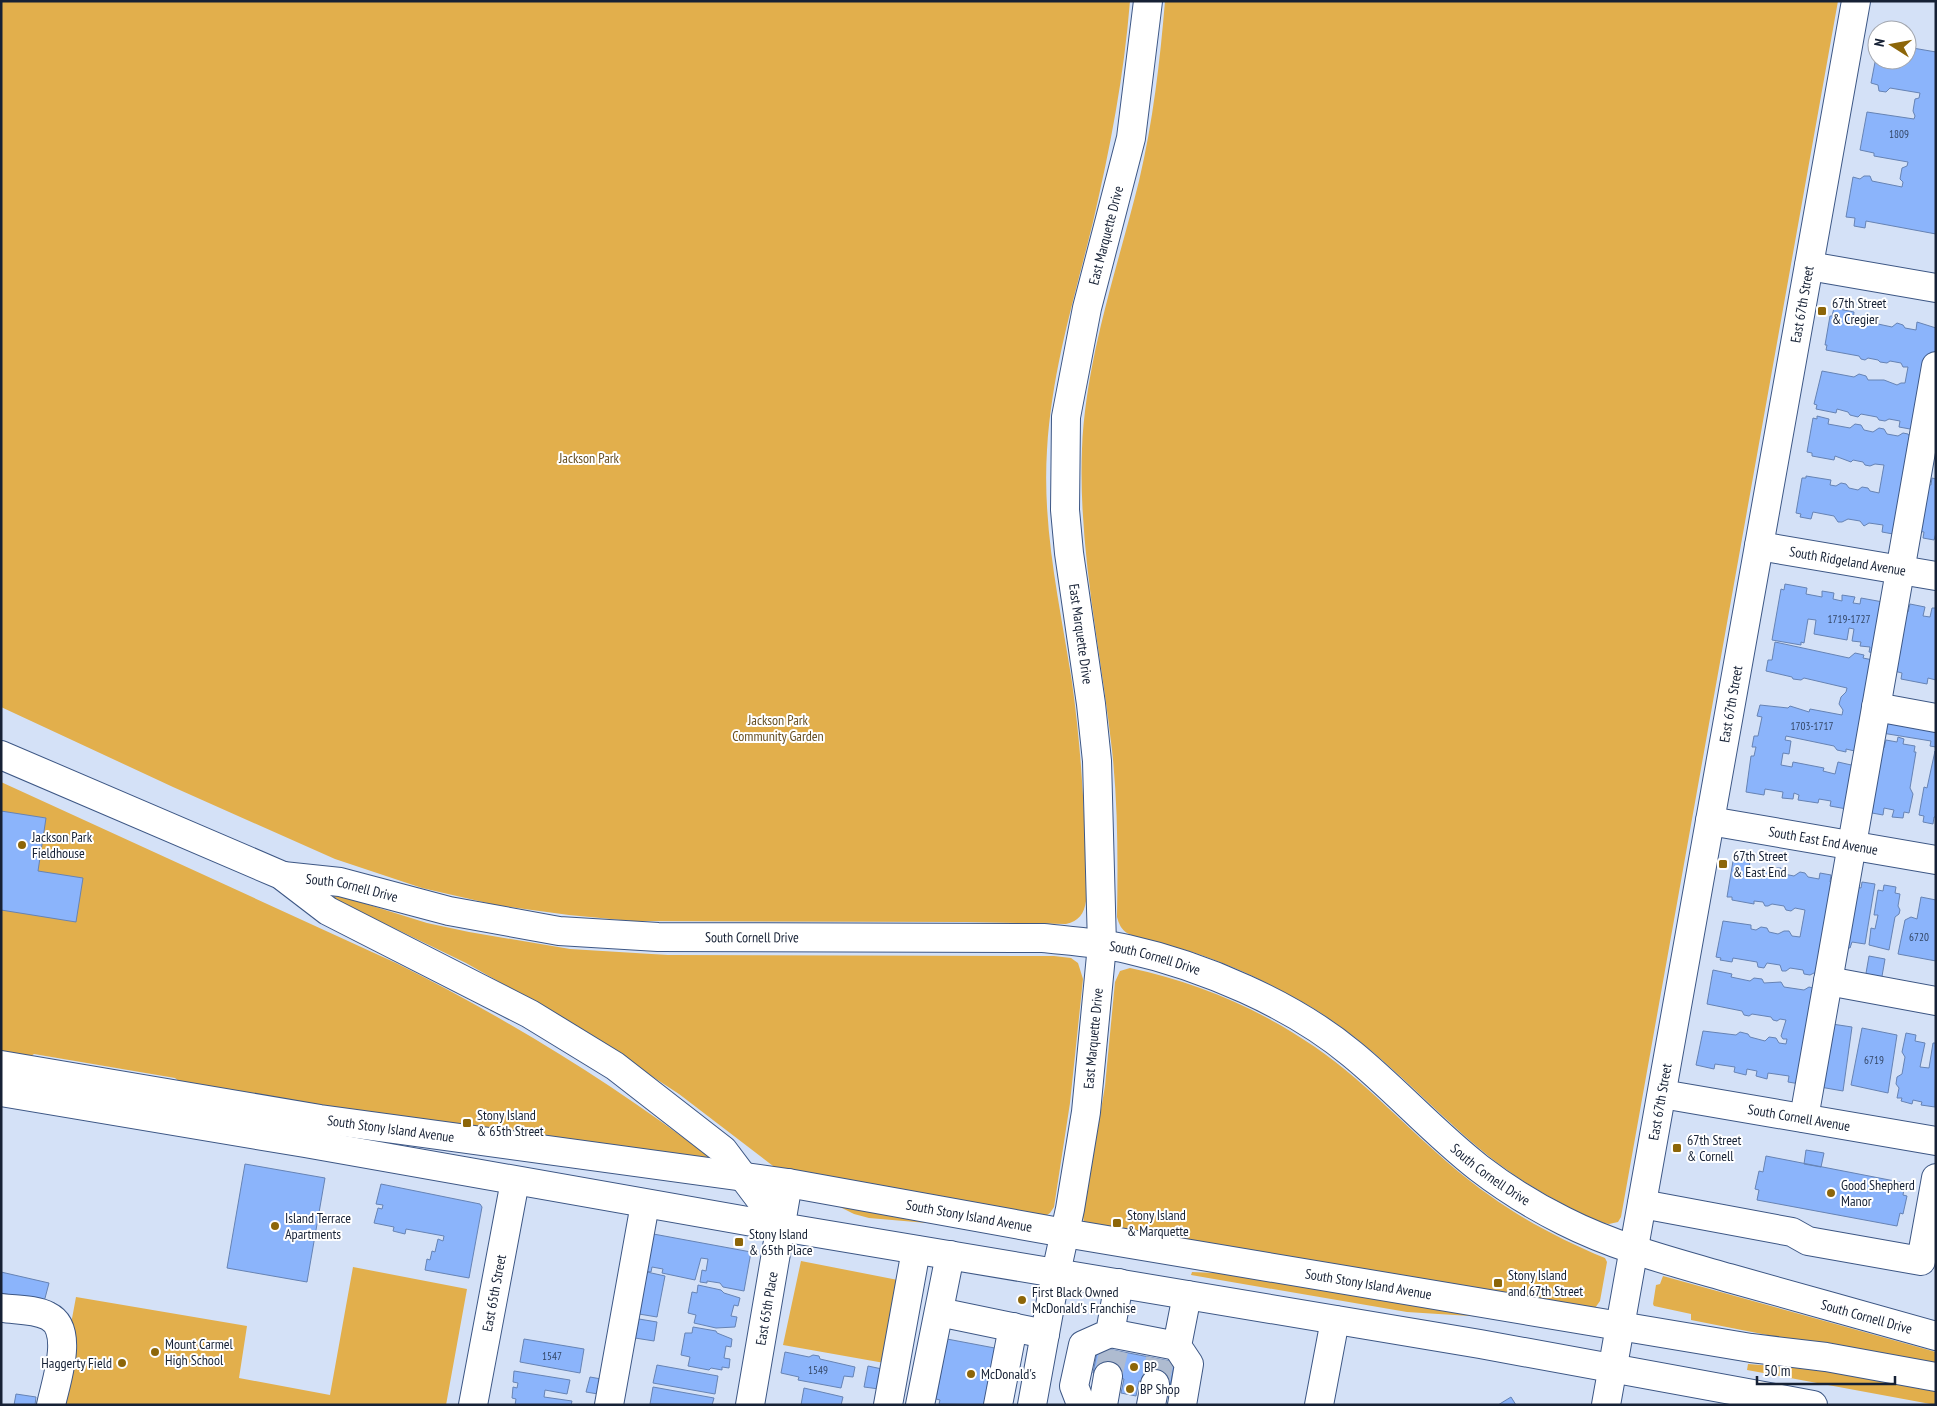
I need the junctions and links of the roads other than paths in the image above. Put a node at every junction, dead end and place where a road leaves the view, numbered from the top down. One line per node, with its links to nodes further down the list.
1 (1148, 1): 17 (main road, East Marquette Drive)
2 (1856, 1): 3 (main road, East 67th Street)
3 (1809, 266): 4 (main road); 7 (main road, East 67th Street)
4 (1936, 288)
5 (1936, 366): 6 (main road)
6 (1930, 432): 8 (main road)
7 (1759, 546): 8 (main road, South Ridgeland Avenue); 13 (main road, East 67th Street)
8 (1900, 570): 9 (main road, South Ridgeland Avenue); 10 (main road)
9 (1936, 576)
10 (1876, 707): 11 (main road); 14 (main road)
11 (1936, 718)
12 (1, 756): 16 (main road, South Cornell Drive)
13 (1710, 821): 14 (main road, South East End Avenue); 22 (main road, East 67th Street)
14 (1851, 845): 15 (main road, South East End Avenue); 18 (main road)
15 (1936, 860)
16 (281, 875): 17 (main road, South Cornell Drive); 25 (main road, South Cornell Drive)
17 (1102, 945): 32 (main road, East Marquette Drive); 33 (main road, South Cornell Drive)
18 (1828, 981): 19 (main road); 23 (main road)
19 (1936, 1000)
20 (1, 1065): 25 (main road, South Stony Island Avenue)
21 (1, 1092): 27 (main road, South Stony Island Avenue)
22 (1662, 1094): 23 (main road, South Cornell Avenue); 30 (main road, East 67th Street)
23 (1804, 1118): 24 (main road, South Cornell Avenue)
24 (1936, 1141)
25 (743, 1178): 28 (main road, South Stony Island Avenue); 31 (main road, South Cornell Drive)
26 (1936, 1178): 30 (main road)
27 (515, 1181): 29 (main road, South Stony Island Avenue); 55 (main road, East 65th Street)
28 (788, 1183): 31 (main road, East 65th Place); 32 (main road, South Stony Island Avenue)
29 (645, 1204): 31 (main road, South Stony Island Avenue); 56 (main road)
30 (1642, 1204): 33 (main road, East 67th Street)
31 (781, 1227): 34 (main road, South Stony Island Avenue); 57 (main road, East 65th Place)
32 (1065, 1233): 36 (main road, East Marquette Drive); 42 (main road, South Stony Island Avenue)
33 (1634, 1249): 42 (main road, East 67th Street); 45 (main road, South Cornell Drive)
34 (916, 1250): 35 (main road, South Stony Island Avenue); 58 (main road)
35 (950, 1256): 36 (main road, South Stony Island Avenue); 40 (main road)
36 (1056, 1273): 37 (main road, South Stony Island Avenue); 44 (main road, East Marquette Drive)
37 (1119, 1283): 38 (main road, South Stony Island Avenue); 47 (main road)
38 (1187, 1295): 41 (main road, South Stony Island Avenue); 48 (main road)
39 (2, 1308): 54 (main road)
40 (938, 1312): 43 (main road); 53 (main road)
41 (1335, 1320): 49 (main road, South Stony Island Avenue); 62 (main road)
42 (1620, 1326): 49 (main road, East 67th Street); 50 (main road, South Stony Island Avenue)
43 (1013, 1327): 44 (main road); 59 (main road)
44 (1045, 1336): 46 (main road); 51 (main road, East Marquette Drive)
45 (1936, 1336)
46 (1083, 1345): 47 (main road); 52 (main road)
47 (1112, 1348): 48 (main road); 60 (main road)
48 (1161, 1367): 61 (main road)
49 (1613, 1368): 63 (main road, East 67th Street); 64 (main road, South Stony Island Avenue)
50 (1936, 1377)
51 (1034, 1393): 52 (main road)
52 (1079, 1396)
53 (921, 1404)
54 (51, 1405)
55 (473, 1405)
56 (609, 1405)
57 (750, 1405)
58 (888, 1405)
59 (998, 1405)
60 (1103, 1405)
61 (1182, 1405)
62 (1319, 1405)
63 (1606, 1405)
64 (1813, 1405)

